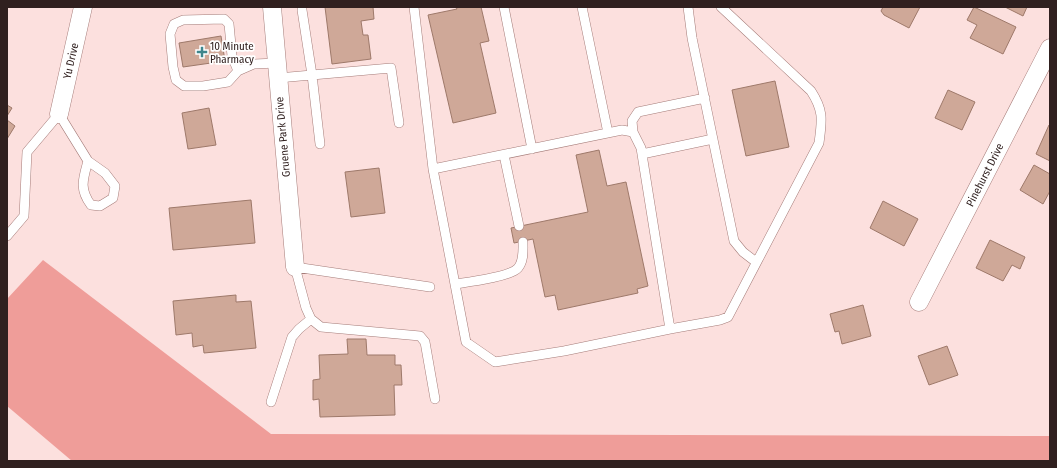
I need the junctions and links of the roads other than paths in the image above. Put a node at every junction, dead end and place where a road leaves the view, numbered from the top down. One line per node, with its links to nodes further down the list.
1 (83, 7): 14 (street, Yu Drive)
2 (272, 7): 10 (street, Gruene Park Drive)
3 (414, 7): 24 (lane)
4 (504, 7): 20 (lane)
5 (582, 7): 17 (lane)
6 (688, 7): 13 (lane)
7 (721, 7): 28 (lane)
8 (302, 10): 12 (lane)
9 (1050, 48): 32 (street, Pinehurst Drive)
10 (278, 70): 11 (lane); 12 (lane); 29 (street, Gruene Park Drive)
11 (238, 71): 11 (lane)
12 (312, 75): 15 (lane); 19 (lane)
13 (705, 98): 16 (lane); 18 (lane)
14 (59, 114): 23 (lane); 26 (lane)
15 (399, 123)
16 (634, 132): 17 (lane); 21 (lane)
17 (608, 133): 20 (lane)
18 (713, 139): 21 (lane); 28 (lane)
19 (320, 144)
20 (532, 149): 22 (lane)
21 (642, 154): 34 (lane)
22 (504, 155): 24 (lane); 25 (lane)
23 (88, 161): 23 (lane)
24 (433, 169): 30 (lane)
25 (519, 226)
26 (7, 236)
27 (523, 242): 30 (lane)
28 (756, 262): 34 (lane)
29 (295, 267): 31 (lane); 33 (lane)
30 (455, 284): 34 (lane)
31 (430, 287)
32 (919, 302)
33 (311, 319): 35 (lane); 36 (lane)
34 (670, 329)
35 (435, 399)
36 (272, 402)

